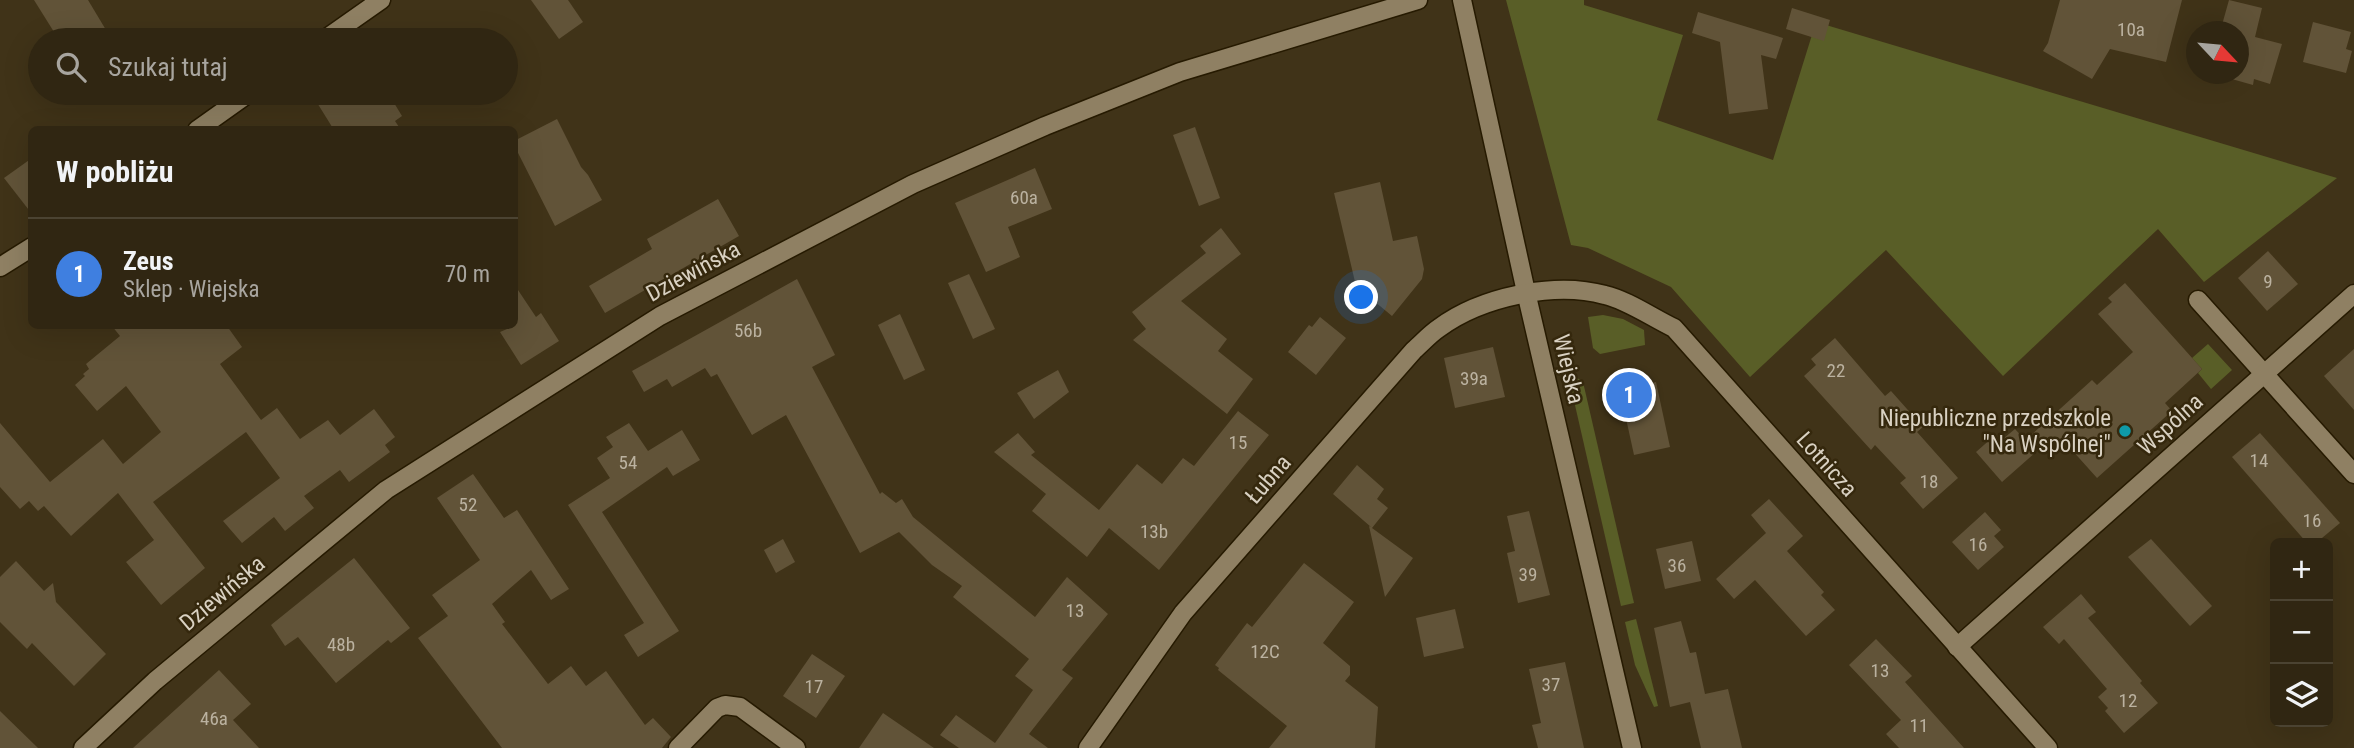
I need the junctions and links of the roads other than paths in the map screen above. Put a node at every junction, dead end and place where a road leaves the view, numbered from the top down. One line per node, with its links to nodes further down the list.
1 (381, 0): 4 (street)
2 (1418, 0): 15 (street, Dziewińska)
3 (1462, 0): 9 (street, Wiejska)
4 (341, 28)
5 (232, 105): 6 (street)
6 (203, 126)
7 (28, 250): 8 (street)
8 (0, 267)
9 (1526, 292): 14 (street, Lotnicza); 18 (street, Łubna); 19 (street, Wiejska)
10 (2354, 293): 12 (street, Wspólna)
11 (2198, 300): 12 (street)
12 (2262, 374): 13 (street); 14 (street, Wspólna)
13 (2354, 474)
14 (1957, 647): 20 (street, Lotnicza)
15 (83, 748)
16 (678, 748): 17 (street)
17 (796, 748)
18 (1088, 748)
19 (1632, 748)
20 (2048, 748)

